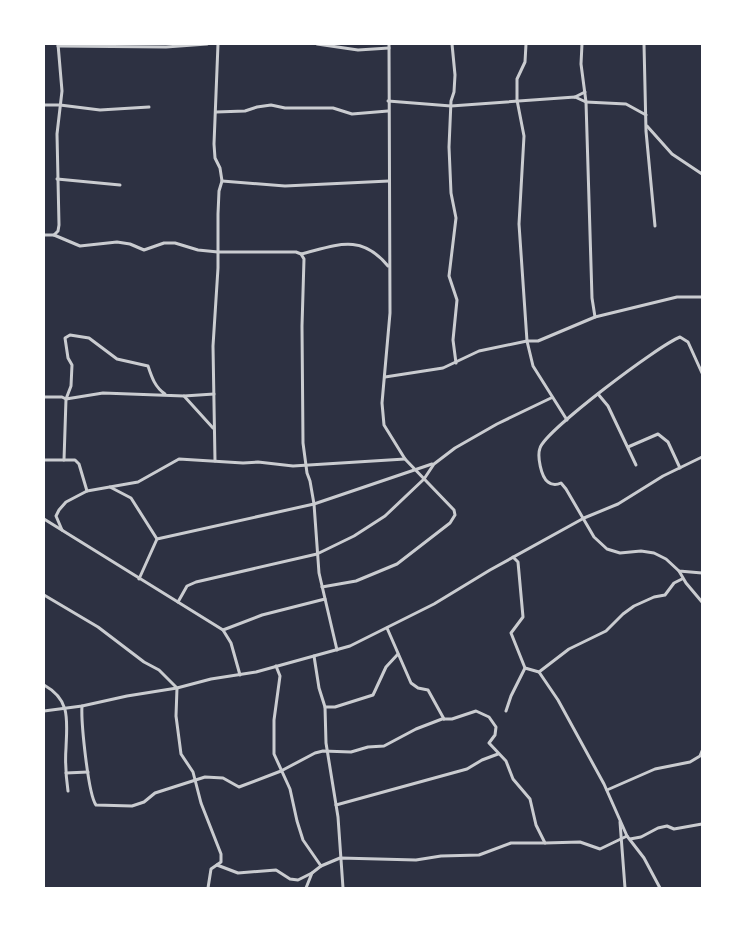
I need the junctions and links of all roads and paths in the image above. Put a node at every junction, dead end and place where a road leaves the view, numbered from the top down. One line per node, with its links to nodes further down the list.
1 (207, 44): 8 (street)
2 (218, 44): 20 (street)
3 (317, 44): 9 (street)
4 (452, 44): 18 (street)
5 (526, 44): 12 (street)
6 (582, 44): 10 (street)
7 (644, 44): 21 (street)
8 (58, 45): 16 (street)
9 (389, 46): 13 (street)
10 (585, 92): 11 (street); 14 (street)
11 (575, 96): 12 (street); 14 (street)
12 (517, 100): 18 (street); 36 (street)
13 (388, 101): 18 (street); 19 (street)
14 (586, 102): 21 (street); 35 (street)
15 (44, 105): 16 (street)
16 (60, 105): 17 (street); 24 (street)
17 (149, 106)
18 (451, 106): 37 (street)
19 (388, 111): 20 (street); 26 (street)
20 (216, 112): 25 (street)
21 (646, 115): 22 (street)
22 (646, 124): 23 (street); 28 (street)
23 (702, 174)
24 (57, 179): 27 (street); 29 (street)
25 (222, 181): 26 (street); 31 (street)
26 (389, 181): 33 (street)
27 (120, 186)
28 (655, 226)
29 (54, 235): 30 (street); 31 (street)
30 (44, 236)
31 (218, 252): 32 (street); 41 (street)
32 (301, 254): 33 (street); 55 (street)
33 (389, 266): 39 (street)
34 (702, 297): 35 (street)
35 (595, 317): 36 (street)
36 (527, 340): 37 (street); 45 (street)
37 (456, 363): 39 (street)
38 (702, 374): 42 (street)
39 (385, 377): 51 (street)
40 (165, 394): 43 (street); 46 (street); 46 (street)
41 (214, 394): 43 (street); 48 (street)
42 (598, 394): 47 (street); 49 (street)
43 (184, 396): 48 (street)
44 (44, 397): 46 (street)
45 (551, 398): 47 (street); 56 (street)
46 (66, 399): 53 (street)
47 (567, 420): 64 (street)
48 (214, 430): 54 (street)
49 (628, 447): 57 (street); 58 (street)
50 (702, 457): 58 (street)
51 (405, 459): 55 (street); 59 (street)
52 (44, 460): 53 (street)
53 (63, 460): 62 (street)
54 (215, 461): 55 (street); 61 (street)
55 (306, 464): 63 (street)
56 (434, 464): 59 (street); 60 (street)
57 (636, 465)
58 (680, 468): 64 (street)
59 (416, 471): 60 (street); 63 (street)
60 (424, 479): 68 (street); 74 (street)
61 (108, 486): 62 (street); 67 (street)
62 (87, 491): 66 (street)
63 (314, 504): 67 (street); 68 (street)
64 (584, 518): 69 (street); 70 (street)
65 (44, 519): 66 (street)
66 (62, 530): 72 (street)
67 (157, 540): 72 (street)
68 (317, 554): 74 (street); 77 (street)
69 (513, 557): 79 (street); 85 (street)
70 (679, 572): 71 (street); 73 (street)
71 (702, 573)
72 (139, 579): 77 (street)
73 (682, 579): 78 (street); 86 (street)
74 (322, 587): 76 (street)
75 (44, 595): 89 (street)
76 (325, 599): 80 (street); 81 (street)
77 (178, 602): 80 (street)
78 (702, 602)
79 (387, 628): 81 (street); 82 (street)
80 (223, 630): 87 (street)
81 (337, 650): 83 (street)
82 (398, 654): 91 (street); 95 (street)
83 (313, 656): 84 (street); 91 (street)
84 (276, 666): 87 (street); 99 (street)
85 (525, 669): 86 (street); 94 (street)
86 (539, 672): 103 (street)
87 (240, 675): 89 (street)
88 (44, 685): 92 (street)
89 (177, 688): 90 (street); 102 (street)
90 (82, 706): 92 (street); 100 (street)
91 (325, 707): 97 (street)
92 (65, 708): 93 (street); 101 (street)
93 (44, 711)
94 (506, 711)
95 (444, 719): 97 (street); 98 (street)
96 (702, 752): 103 (street)
97 (329, 753): 99 (street); 105 (street)
98 (498, 754): 105 (street); 110 (street)
99 (281, 771): 102 (street); 113 (street)
100 (88, 772): 101 (street); 102 (street)
101 (65, 773): 104 (street)
102 (195, 781): 112 (street)
103 (607, 790): 106 (street)
104 (68, 791)
105 (336, 805): 111 (street)
106 (620, 820): 108 (street); 109 (street)
107 (702, 824): 108 (street)
108 (628, 837): 109 (street); 119 (street)
109 (620, 840): 110 (street); 118 (street)
110 (545, 843): 111 (street)
111 (340, 858): 113 (street); 117 (street)
112 (217, 865): 114 (street); 115 (street)
113 (321, 866): 114 (street)
114 (312, 873): 116 (street)
115 (208, 888)
116 (306, 888)
117 (343, 888)
118 (625, 888)
119 (660, 888)

